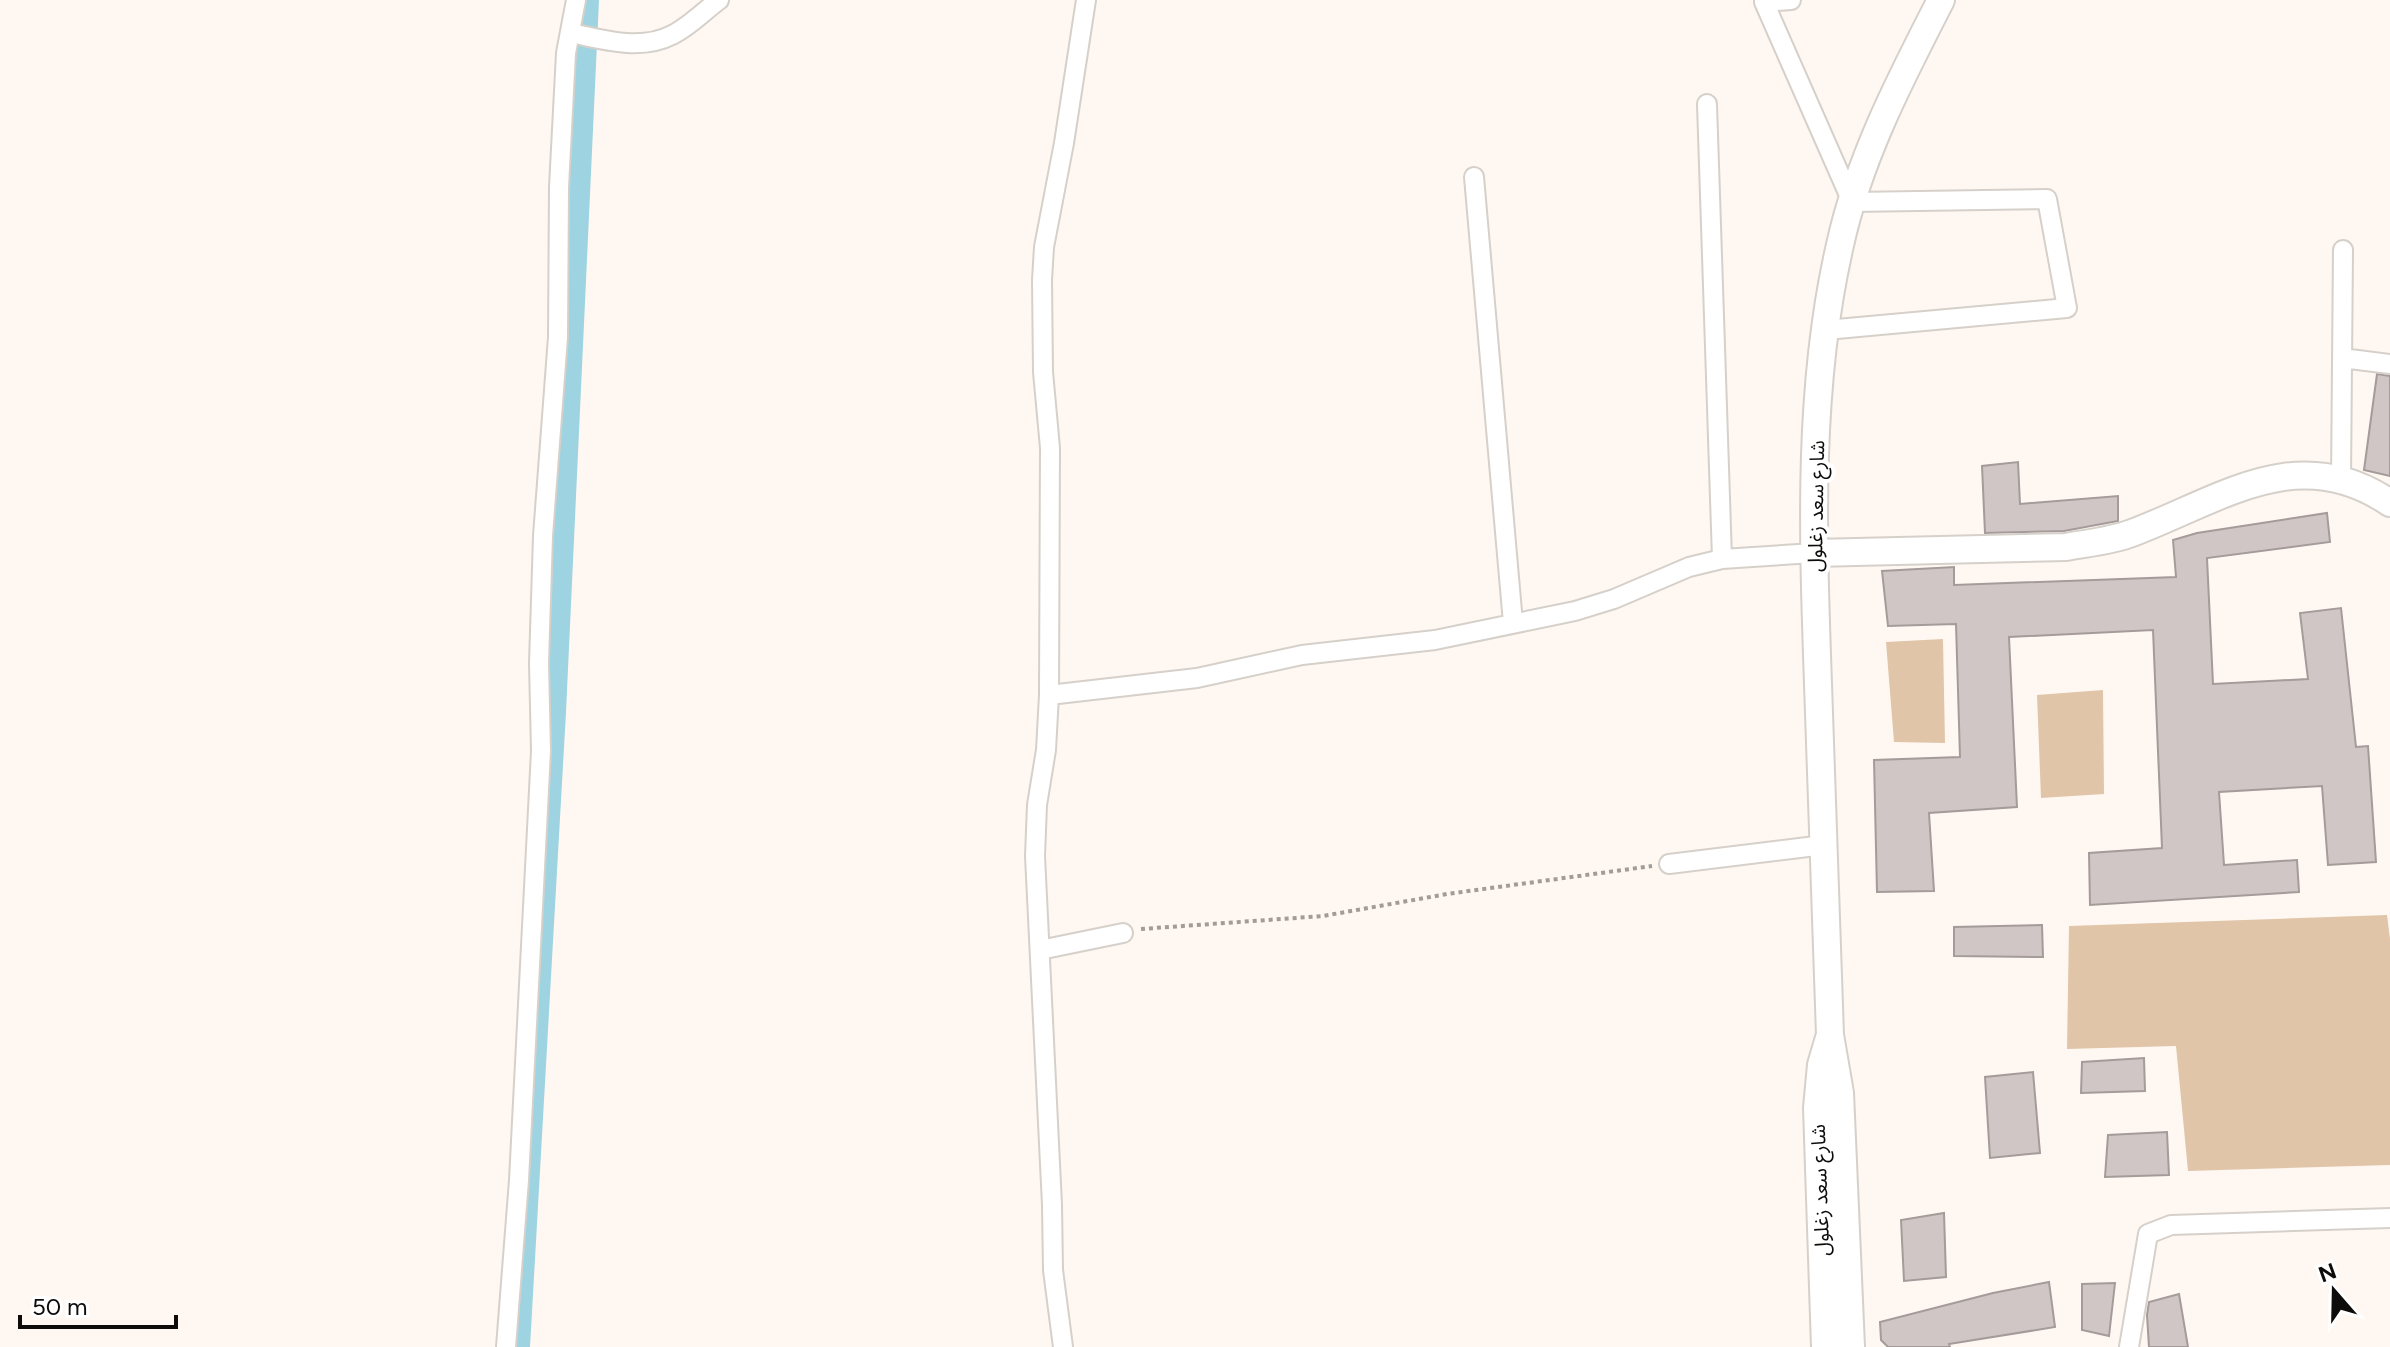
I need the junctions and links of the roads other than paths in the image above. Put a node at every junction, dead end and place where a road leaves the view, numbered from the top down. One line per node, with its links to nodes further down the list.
1 (576, 0): 6 (street)
2 (719, 0): 6 (street)
3 (1086, 0): 19 (street)
4 (1791, 0): 9 (street)
5 (1941, 0): 9 (main road, شارع سعد زغلول)
6 (574, 34): 27 (street)
7 (1707, 104): 17 (street)
8 (1474, 177): 18 (street)
9 (1852, 202): 11 (main road, شارع سعد زغلول); 11 (street)
10 (2343, 250): 12 (street)
11 (1826, 330): 16 (main road, شارع سعد زغلول)
12 (2342, 358): 13 (street); 14 (street)
13 (2390, 364)
14 (2341, 480): 15 (main road); 16 (main road)
15 (2390, 503)
16 (1814, 553): 17 (street); 20 (main road, شارع سعد زغلول)
17 (1722, 559): 18 (street)
18 (1513, 623): 19 (street)
19 (1049, 695): 23 (street)
20 (1824, 845): 21 (street); 24 (main road, شارع سعد زغلول)
21 (1669, 864)
22 (1123, 933): 23 (street)
23 (1040, 950): 26 (street)
24 (1830, 1035): 28 (main road, شارع سعد زغلول); 29 (main road, شارع سعد زغلول)
25 (2390, 1218): 30 (street)
26 (1057, 1345)
27 (506, 1347)
28 (1825, 1347)
29 (1851, 1347)
30 (2129, 1347)

